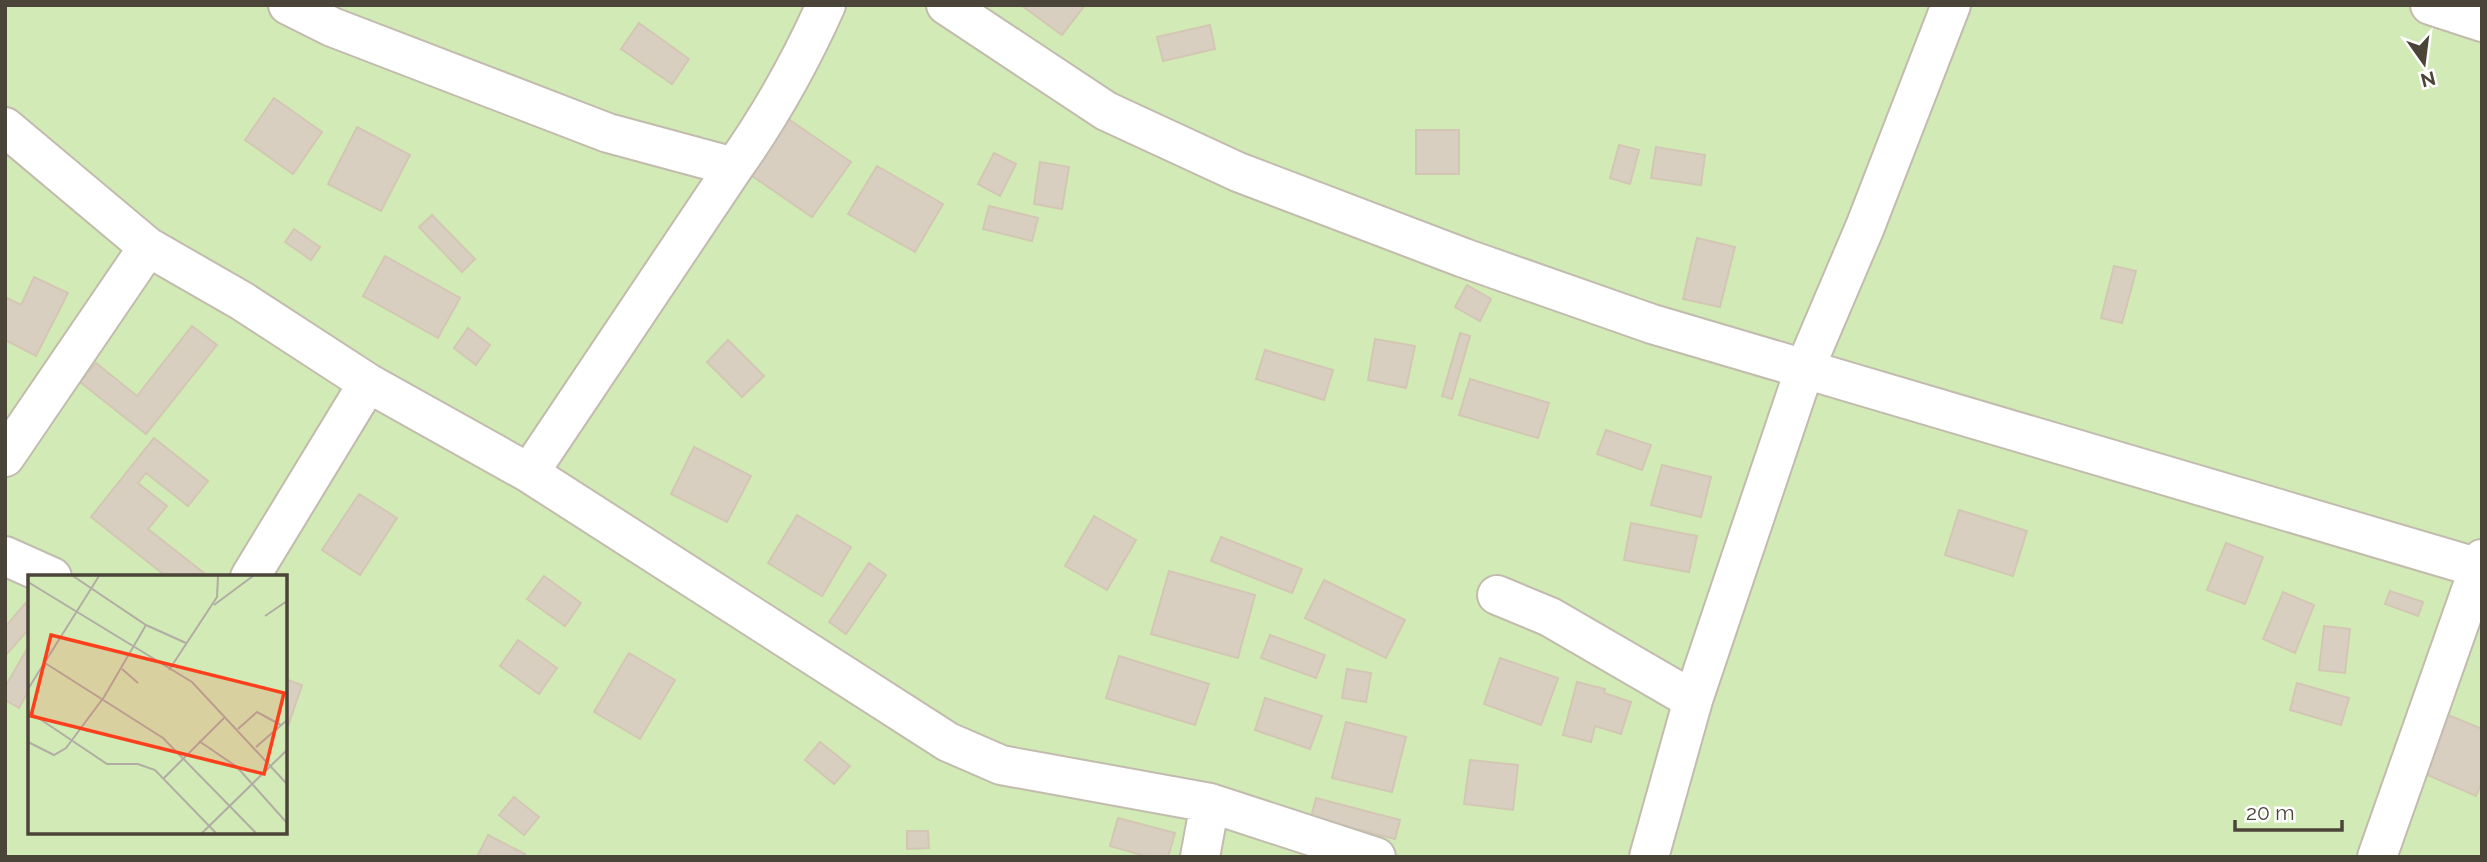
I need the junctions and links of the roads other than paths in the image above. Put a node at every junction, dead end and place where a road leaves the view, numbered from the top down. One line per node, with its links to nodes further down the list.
1 (288, 5): 8 (street)
2 (826, 5): 8 (street)
3 (946, 5): 10 (street)
4 (1951, 5): 10 (street)
5 (2430, 5): 6 (street)
6 (2482, 22)
7 (5, 127): 9 (street)
8 (734, 167): 13 (street)
9 (148, 247): 11 (street); 12 (street)
10 (1805, 368): 15 (street); 19 (street)
11 (368, 383): 13 (street); 17 (street)
12 (5, 457)
13 (529, 473): 20 (street)
14 (5, 556): 16 (street)
15 (2480, 564): 24 (street)
16 (48, 575)
17 (251, 575)
18 (1497, 594): 19 (street)
19 (1693, 700): 23 (street)
20 (1210, 803): 21 (street); 22 (street)
21 (1200, 857)
22 (1376, 857)
23 (1649, 857)
24 (2377, 857)

